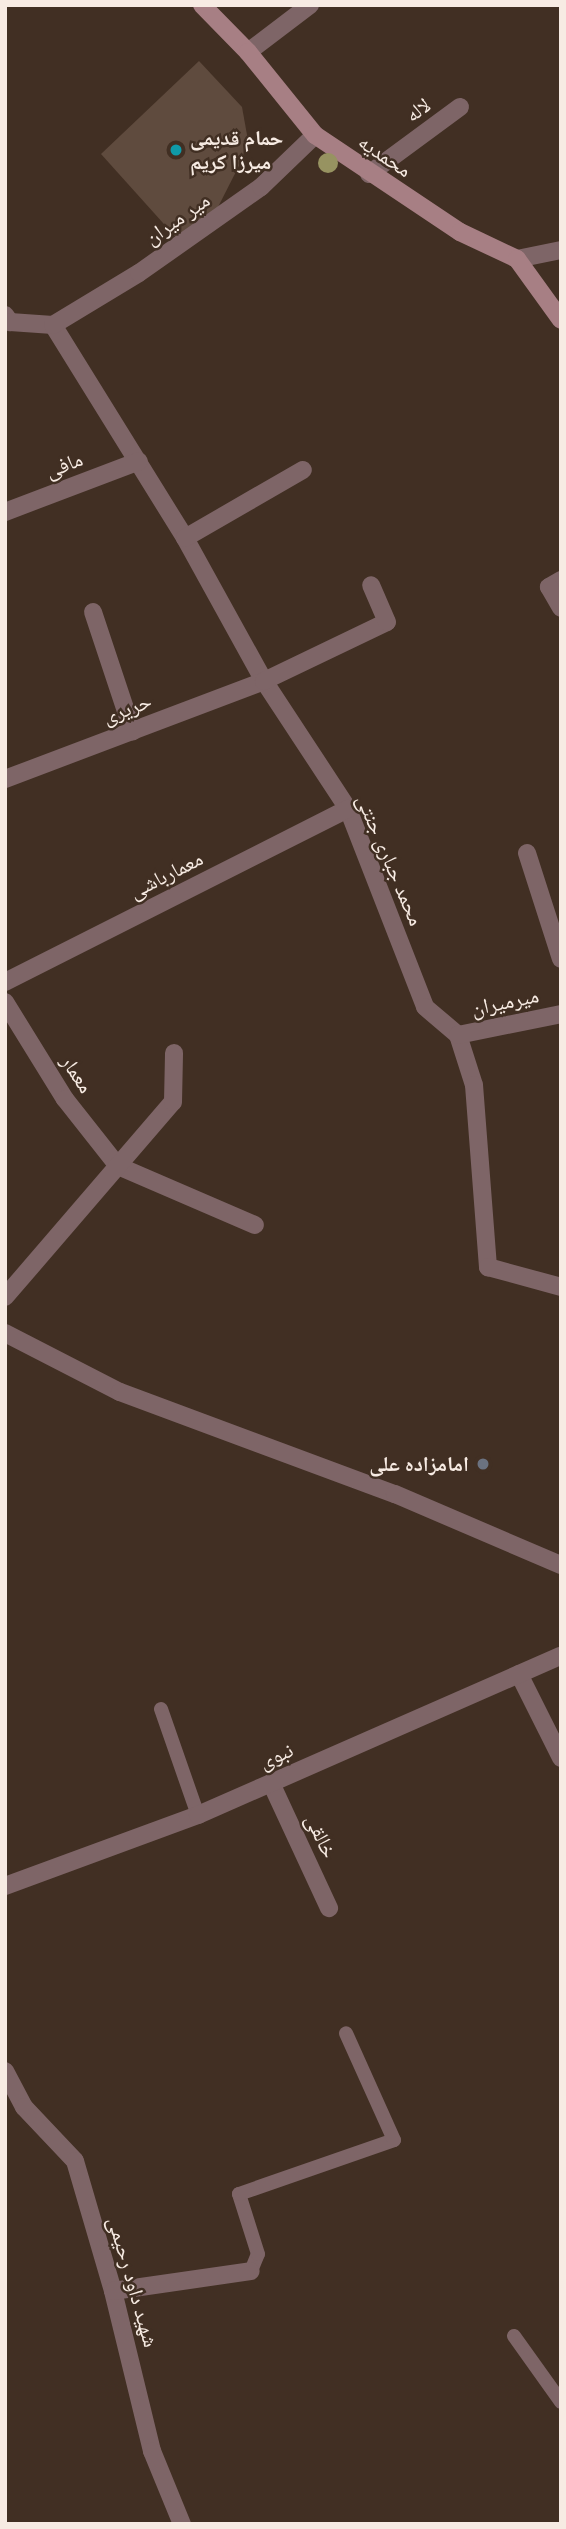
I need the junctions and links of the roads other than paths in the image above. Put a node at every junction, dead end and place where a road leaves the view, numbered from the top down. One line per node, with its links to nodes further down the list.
1 (202, 5): 3 (street, محمدیه)
2 (310, 5): 3 (street)
3 (248, 52): 5 (street, محمدیه)
4 (460, 107): 6 (street, لاله)
5 (315, 135): 6 (street, محمدیه); 11 (street, میر میران)
6 (369, 174): 8 (street, محمدیه)
7 (561, 250): 8 (street)
8 (517, 259): 10 (street, محمدیه)
9 (5, 315): 11 (street)
10 (561, 320)
11 (53, 325): 12 (street, محمد جباری جنتی)
12 (139, 461): 14 (street, مافی); 15 (street, محمد جباری جنتی)
13 (303, 470): 15 (street)
14 (5, 512)
15 (185, 538): 20 (street, محمد جباری جنتی)
16 (561, 580): 18 (street)
17 (370, 585): 20 (street, حریری)
18 (561, 608)
19 (93, 612): 21 (street)
20 (264, 681): 21 (street, حریری); 23 (street, محمد جباری جنتی)
21 (132, 732): 22 (street, حریری)
22 (5, 779)
23 (348, 809): 26 (street, معمارباشی); 29 (street, محمد جباری جنتی)
24 (527, 853): 25 (street)
25 (561, 959)
26 (5, 982)
27 (5, 1002): 31 (street, معمار)
28 (561, 1014): 29 (street, میرمیران)
29 (458, 1035): 33 (street)
30 (174, 1053): 31 (street)
31 (118, 1166): 32 (street, معمار); 34 (street)
32 (255, 1225)
33 (561, 1287)
34 (5, 1297)
35 (5, 1333): 36 (street)
36 (561, 1565)
37 (561, 1656): 38 (street, نبوی)
38 (519, 1674): 40 (street); 41 (street, نبوی)
39 (161, 1709): 42 (lane)
40 (561, 1758)
41 (271, 1783): 42 (street, نبوی); 44 (street, خالقی)
42 (198, 1815): 43 (street, نبوی)
43 (5, 1886)
44 (329, 1908)
45 (346, 2033): 47 (lane)
46 (5, 2071): 48 (street, شهید داود رحیمی)
47 (251, 2271): 48 (street)
48 (113, 2291): 51 (street, شهید داود رحیمی)
49 (514, 2336): 50 (lane)
50 (561, 2402)
51 (182, 2524)

